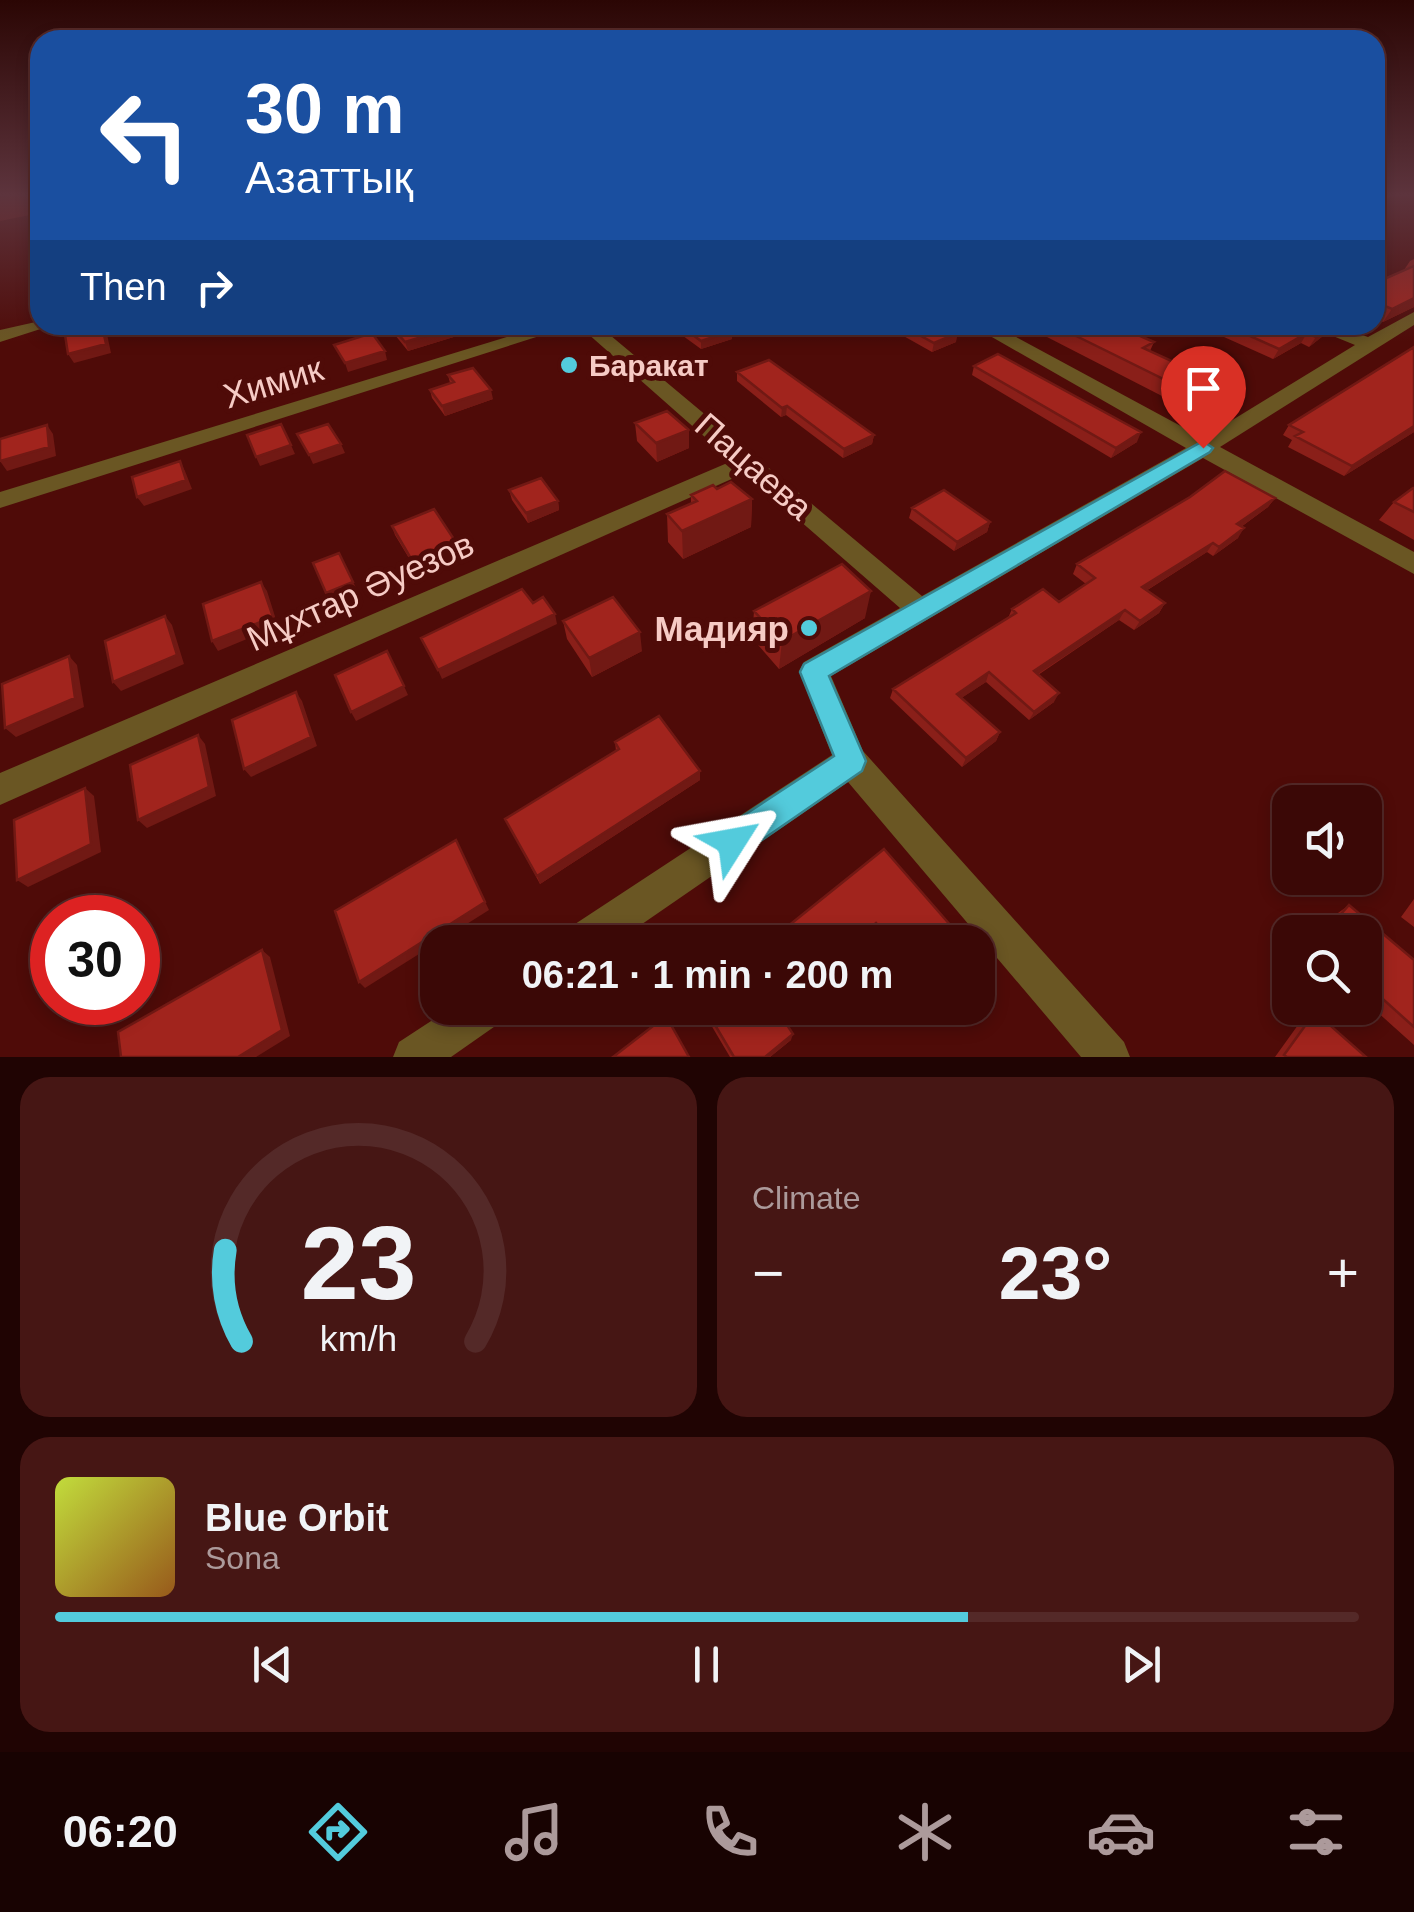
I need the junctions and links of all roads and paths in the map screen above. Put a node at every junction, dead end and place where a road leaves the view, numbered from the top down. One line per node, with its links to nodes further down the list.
1 (1414, 317): 3 (street)
2 (30, 328): 9 (street)
3 (1385, 333)
4 (533, 335): 13 (street, Химик)
5 (599, 335): 12 (street, Пацаева)
6 (998, 335): 11 (street)
7 (1342, 335): 10 (street)
8 (1382, 335): 10 (street)
9 (0, 336)
10 (1366, 344): 11 (street)
11 (1203, 448): 14 (street); 15 (street)
12 (750, 462): 15 (street, Пацаева); 17 (street, Мұхтар Әуезов)
13 (0, 500)
14 (1414, 564)
15 (919, 610): 16 (street)
16 (851, 761): 18 (street); 21 (street)
17 (0, 789)
18 (608, 925)
19 (462, 1025): 20 (street)
20 (414, 1057)
21 (1109, 1057)

